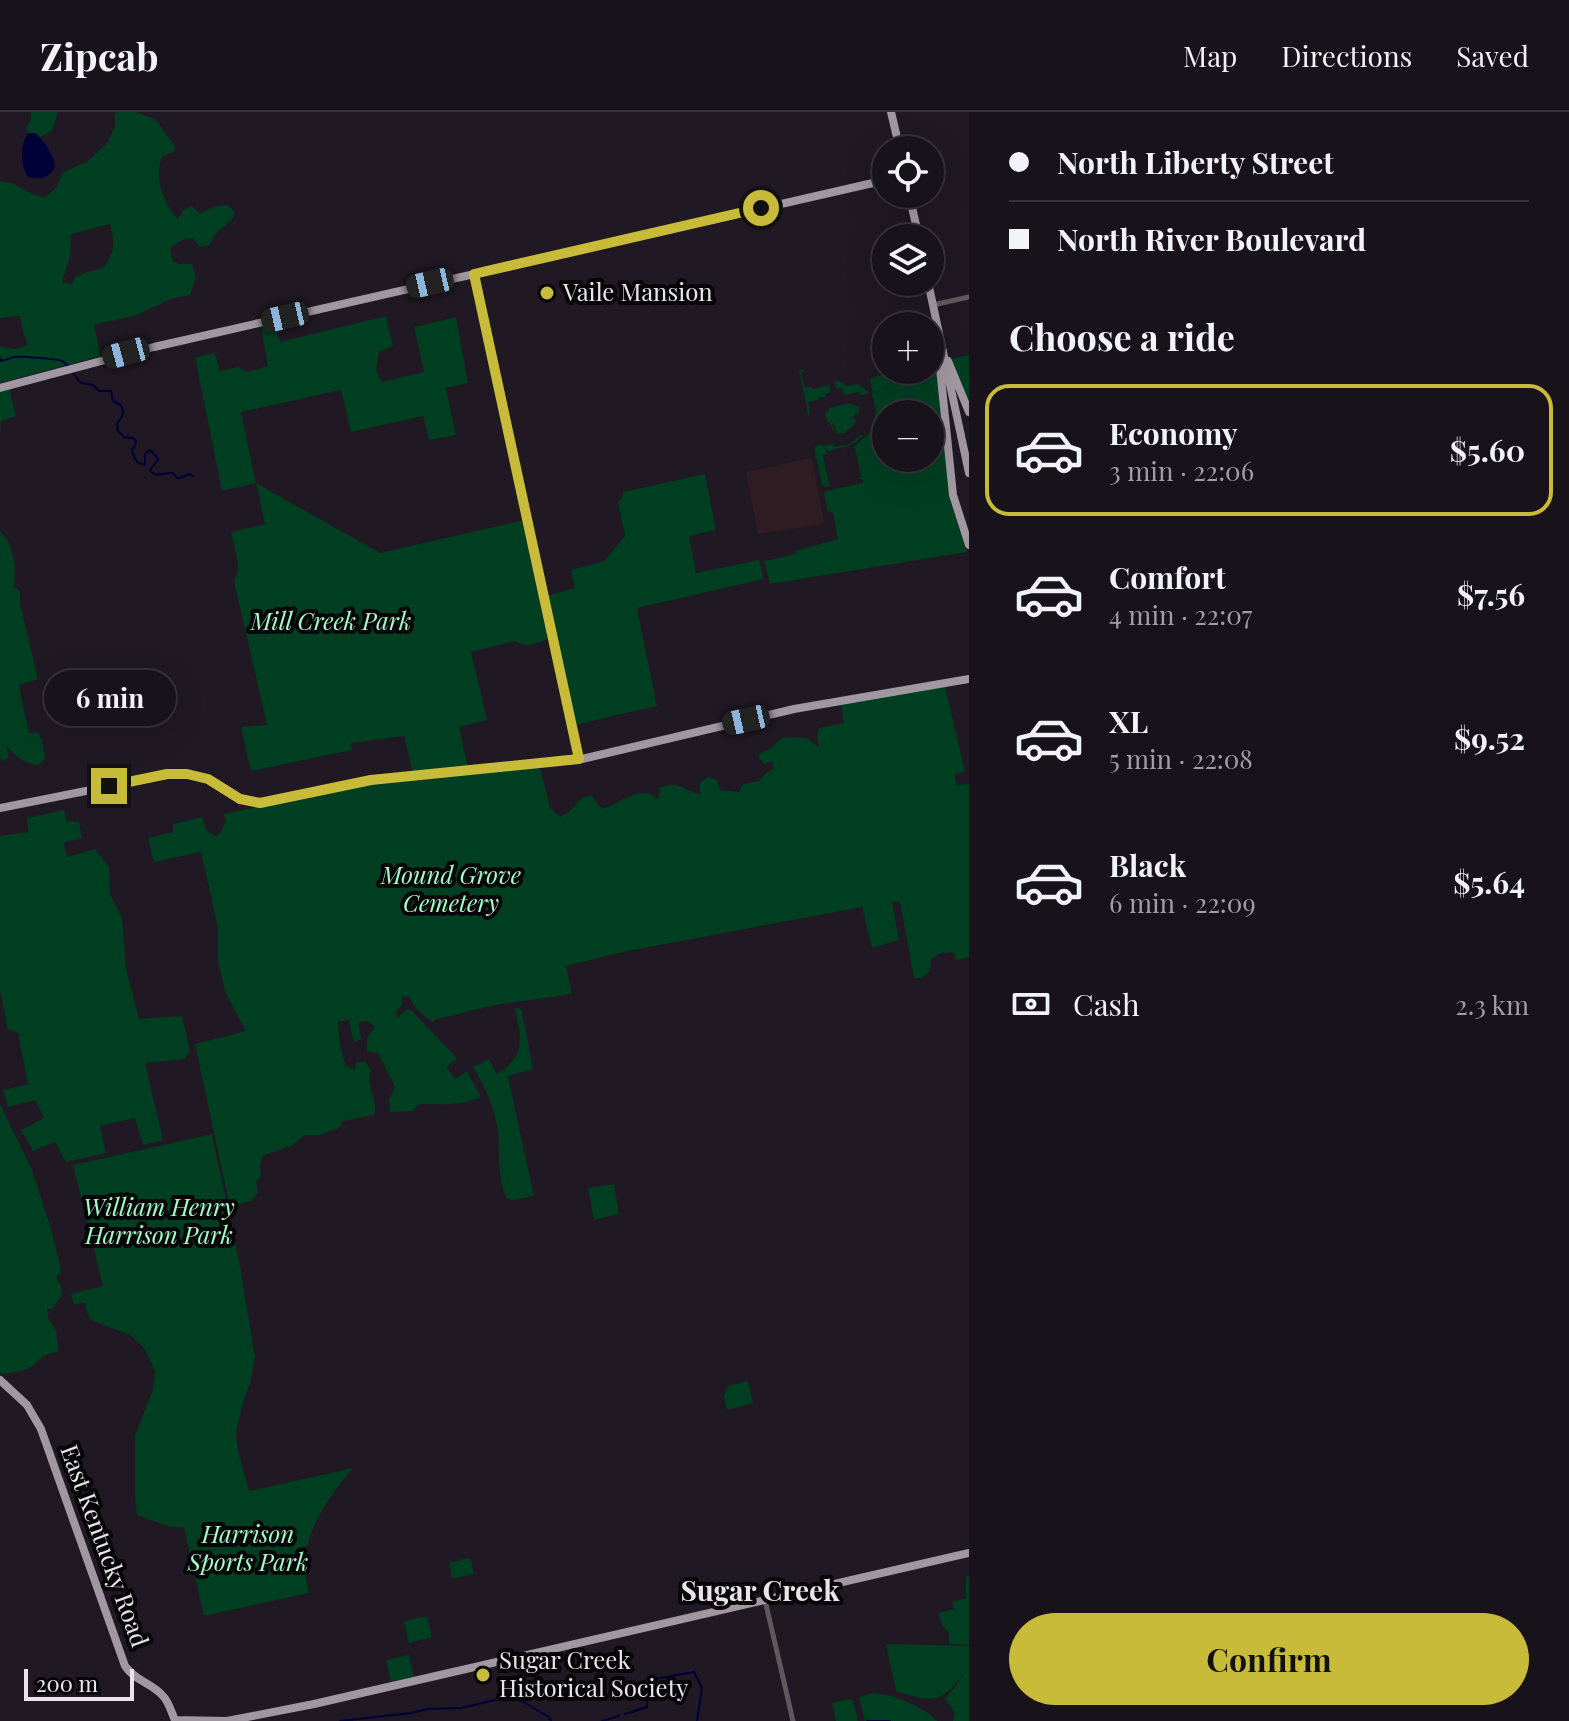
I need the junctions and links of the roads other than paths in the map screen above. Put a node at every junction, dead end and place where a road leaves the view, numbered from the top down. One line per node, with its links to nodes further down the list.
1 (891, 112): 2 (main road)
2 (897, 136)
3 (872, 183): 4 (main road)
4 (474, 274): 12 (main road); 17 (street)
5 (931, 296): 7 (main road)
6 (969, 297): 7 (street)
7 (933, 305): 8 (main road)
8 (935, 312)
9 (944, 353): 13 (main road)
10 (944, 356): 14 (main road)
11 (941, 384): 15 (main road)
12 (0, 388)
13 (969, 412)
14 (969, 473)
15 (969, 545)
16 (969, 679): 17 (main road)
17 (579, 759): 18 (main road)
18 (0, 808)
19 (0, 1380): 22 (main road, East Kentucky Road)
20 (969, 1553): 21 (main road)
21 (765, 1600): 22 (main road); 23 (street)
22 (175, 1720)
23 (793, 1721)

